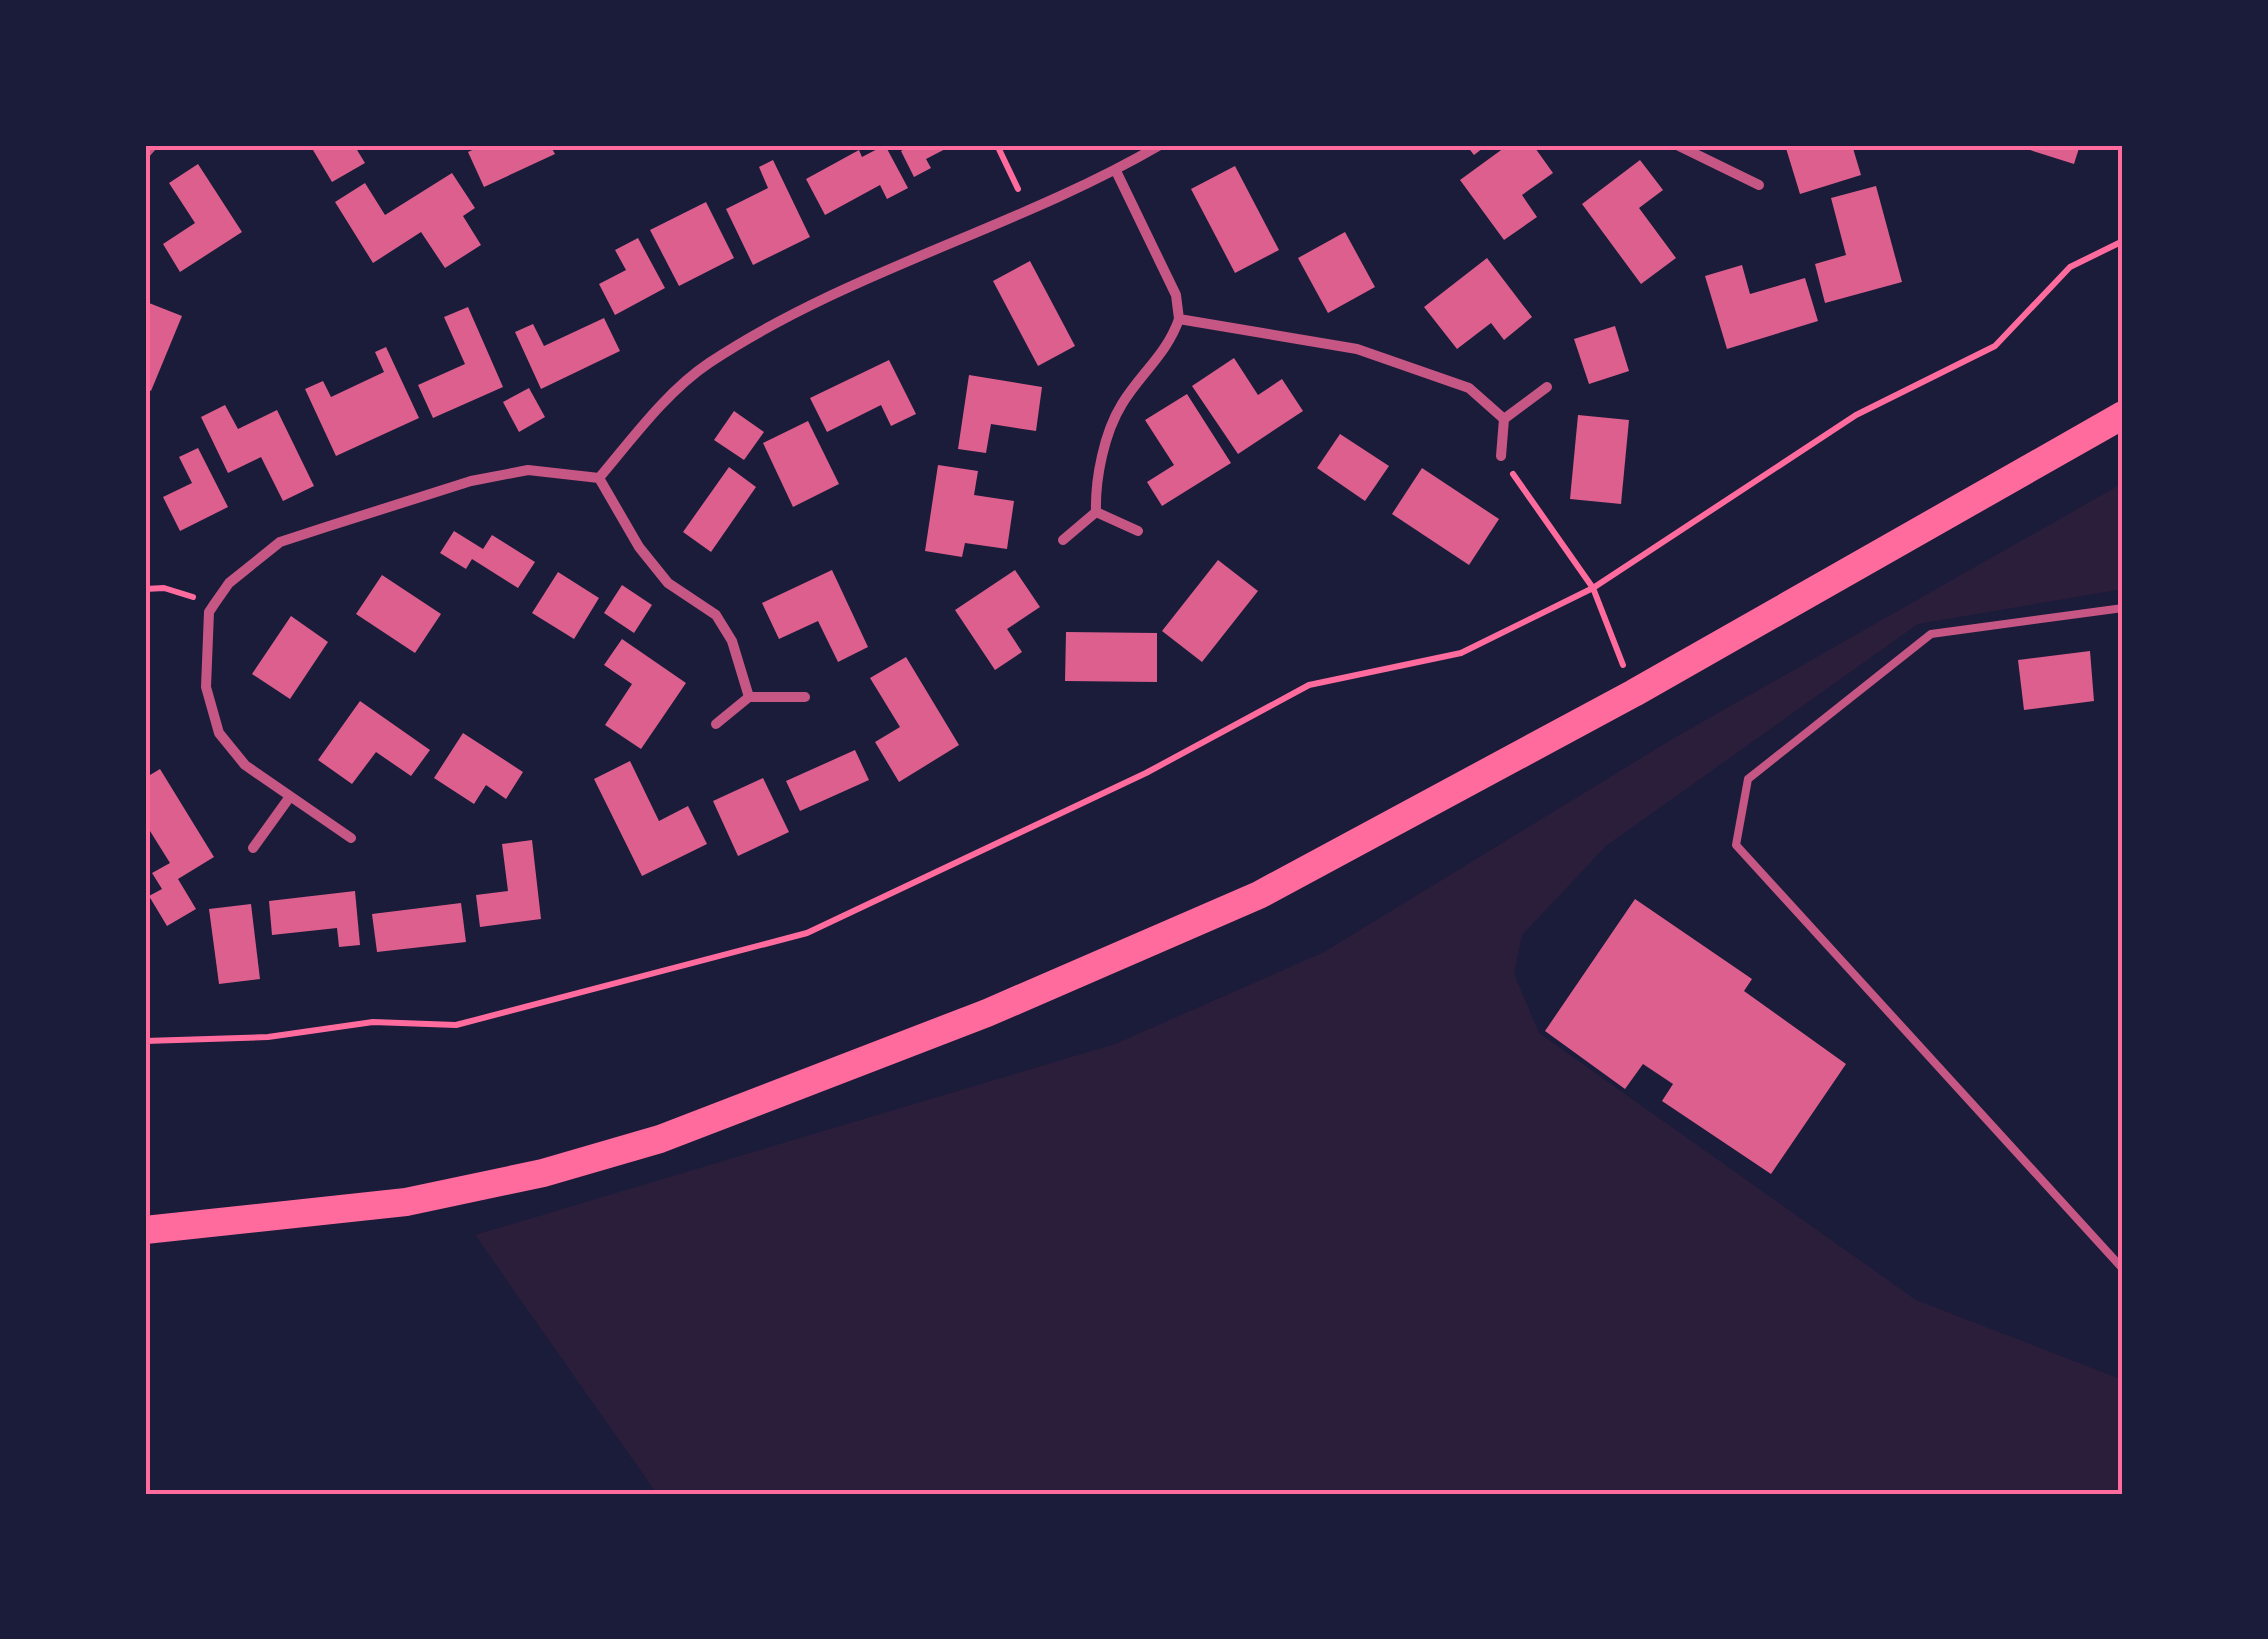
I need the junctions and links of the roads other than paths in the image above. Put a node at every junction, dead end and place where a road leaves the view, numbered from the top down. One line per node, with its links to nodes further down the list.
1 (153, 145): 4 (street)
2 (1160, 145): 5 (street)
3 (1677, 145): 6 (street)
4 (145, 154)
5 (1116, 170): 7 (street); 12 (street)
6 (1759, 185)
7 (1179, 319): 10 (street); 13 (street)
8 (1547, 387): 10 (street)
9 (2123, 415): 23 (highway)
10 (1504, 419): 11 (street)
11 (1501, 456)
12 (599, 478): 17 (street); 20 (street)
13 (1096, 512): 14 (street); 15 (street)
14 (1138, 530)
15 (1063, 540)
16 (2123, 608): 24 (lane)
17 (749, 697): 18 (street); 19 (street)
18 (806, 697)
19 (716, 724)
20 (289, 798): 21 (street); 22 (street)
21 (351, 838)
22 (253, 848)
23 (145, 1230)
24 (2123, 1269)

